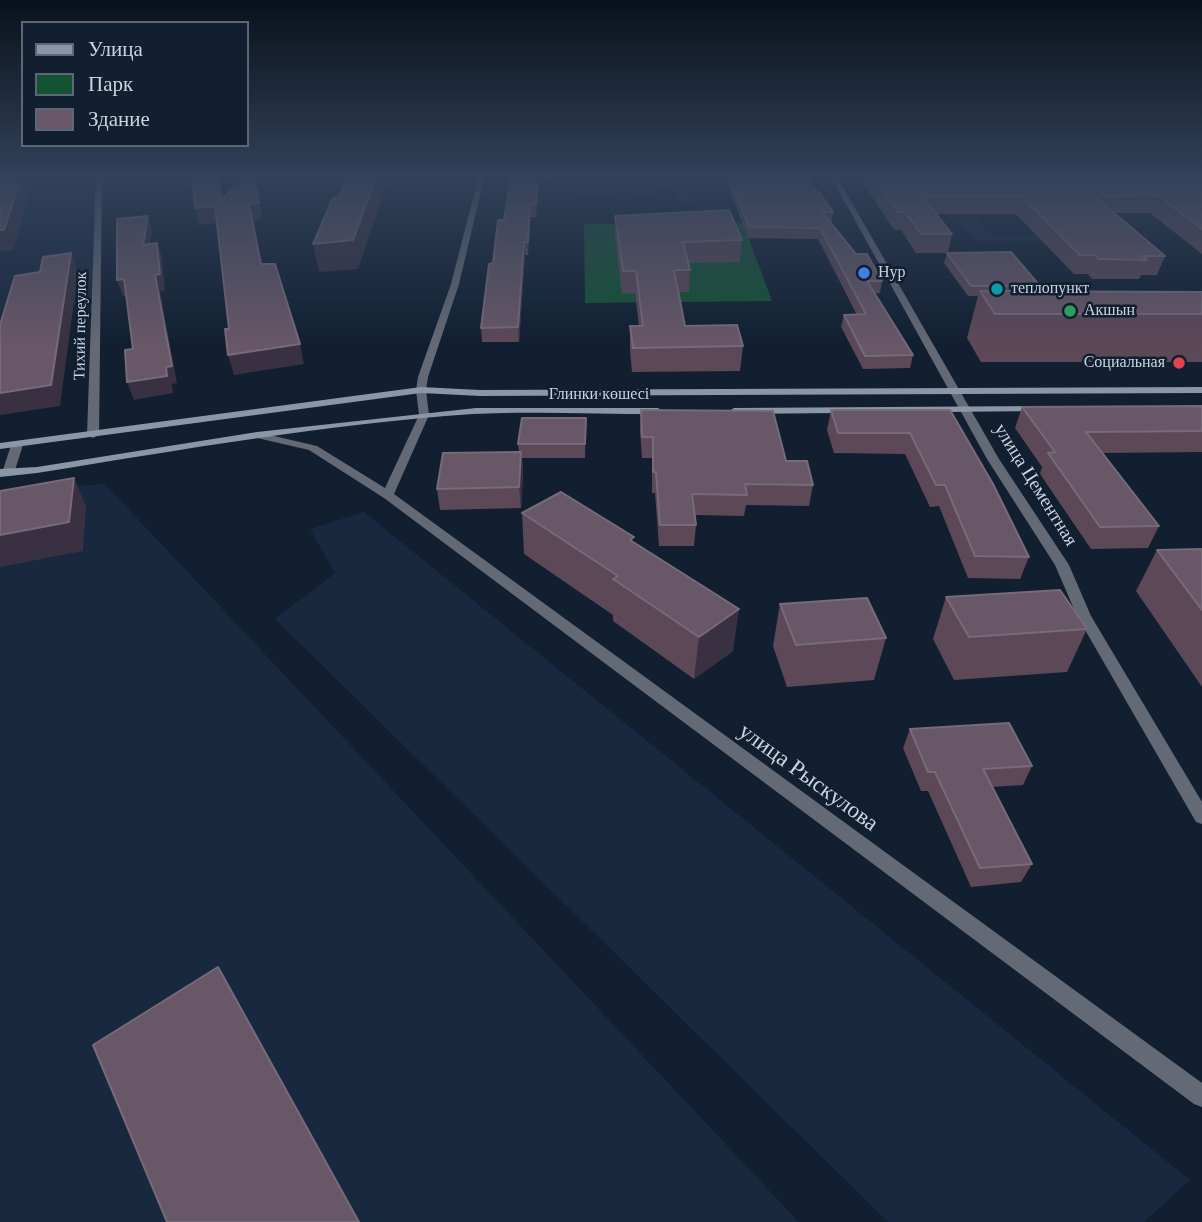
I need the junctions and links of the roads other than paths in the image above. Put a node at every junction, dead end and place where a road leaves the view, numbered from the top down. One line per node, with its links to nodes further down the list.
1 (98, 232): 12 (street, Тихий переулок)
2 (468, 232): 4 (street)
3 (865, 232): 6 (street, улица Цементная)
4 (421, 390): 6 (main road, Глинки көшесі); 11 (street); 12 (main road, Глинки көшесі)
5 (1202, 390): 6 (main road, Глинки көшесі)
6 (956, 392): 7 (street, улица Цементная)
7 (966, 409): 8 (main road); 10 (main road); 18 (street, улица Цементная)
8 (1047, 409)
9 (664, 411): 11 (main road, Глинки көшесі)
10 (718, 411)
11 (424, 415): 13 (main road, Глинки көшесі); 17 (street)
12 (93, 435): 14 (main road, Глинки көшесі)
13 (257, 435): 16 (main road, Глинки көшесі); 17 (street, улица Рыскулова)
14 (17, 445): 15 (main road, Глинки көшесі); 16 (street)
15 (0, 446)
16 (4, 473)
17 (388, 495): 19 (street, улица Рыскулова)
18 (1202, 817)
19 (1202, 1096)

